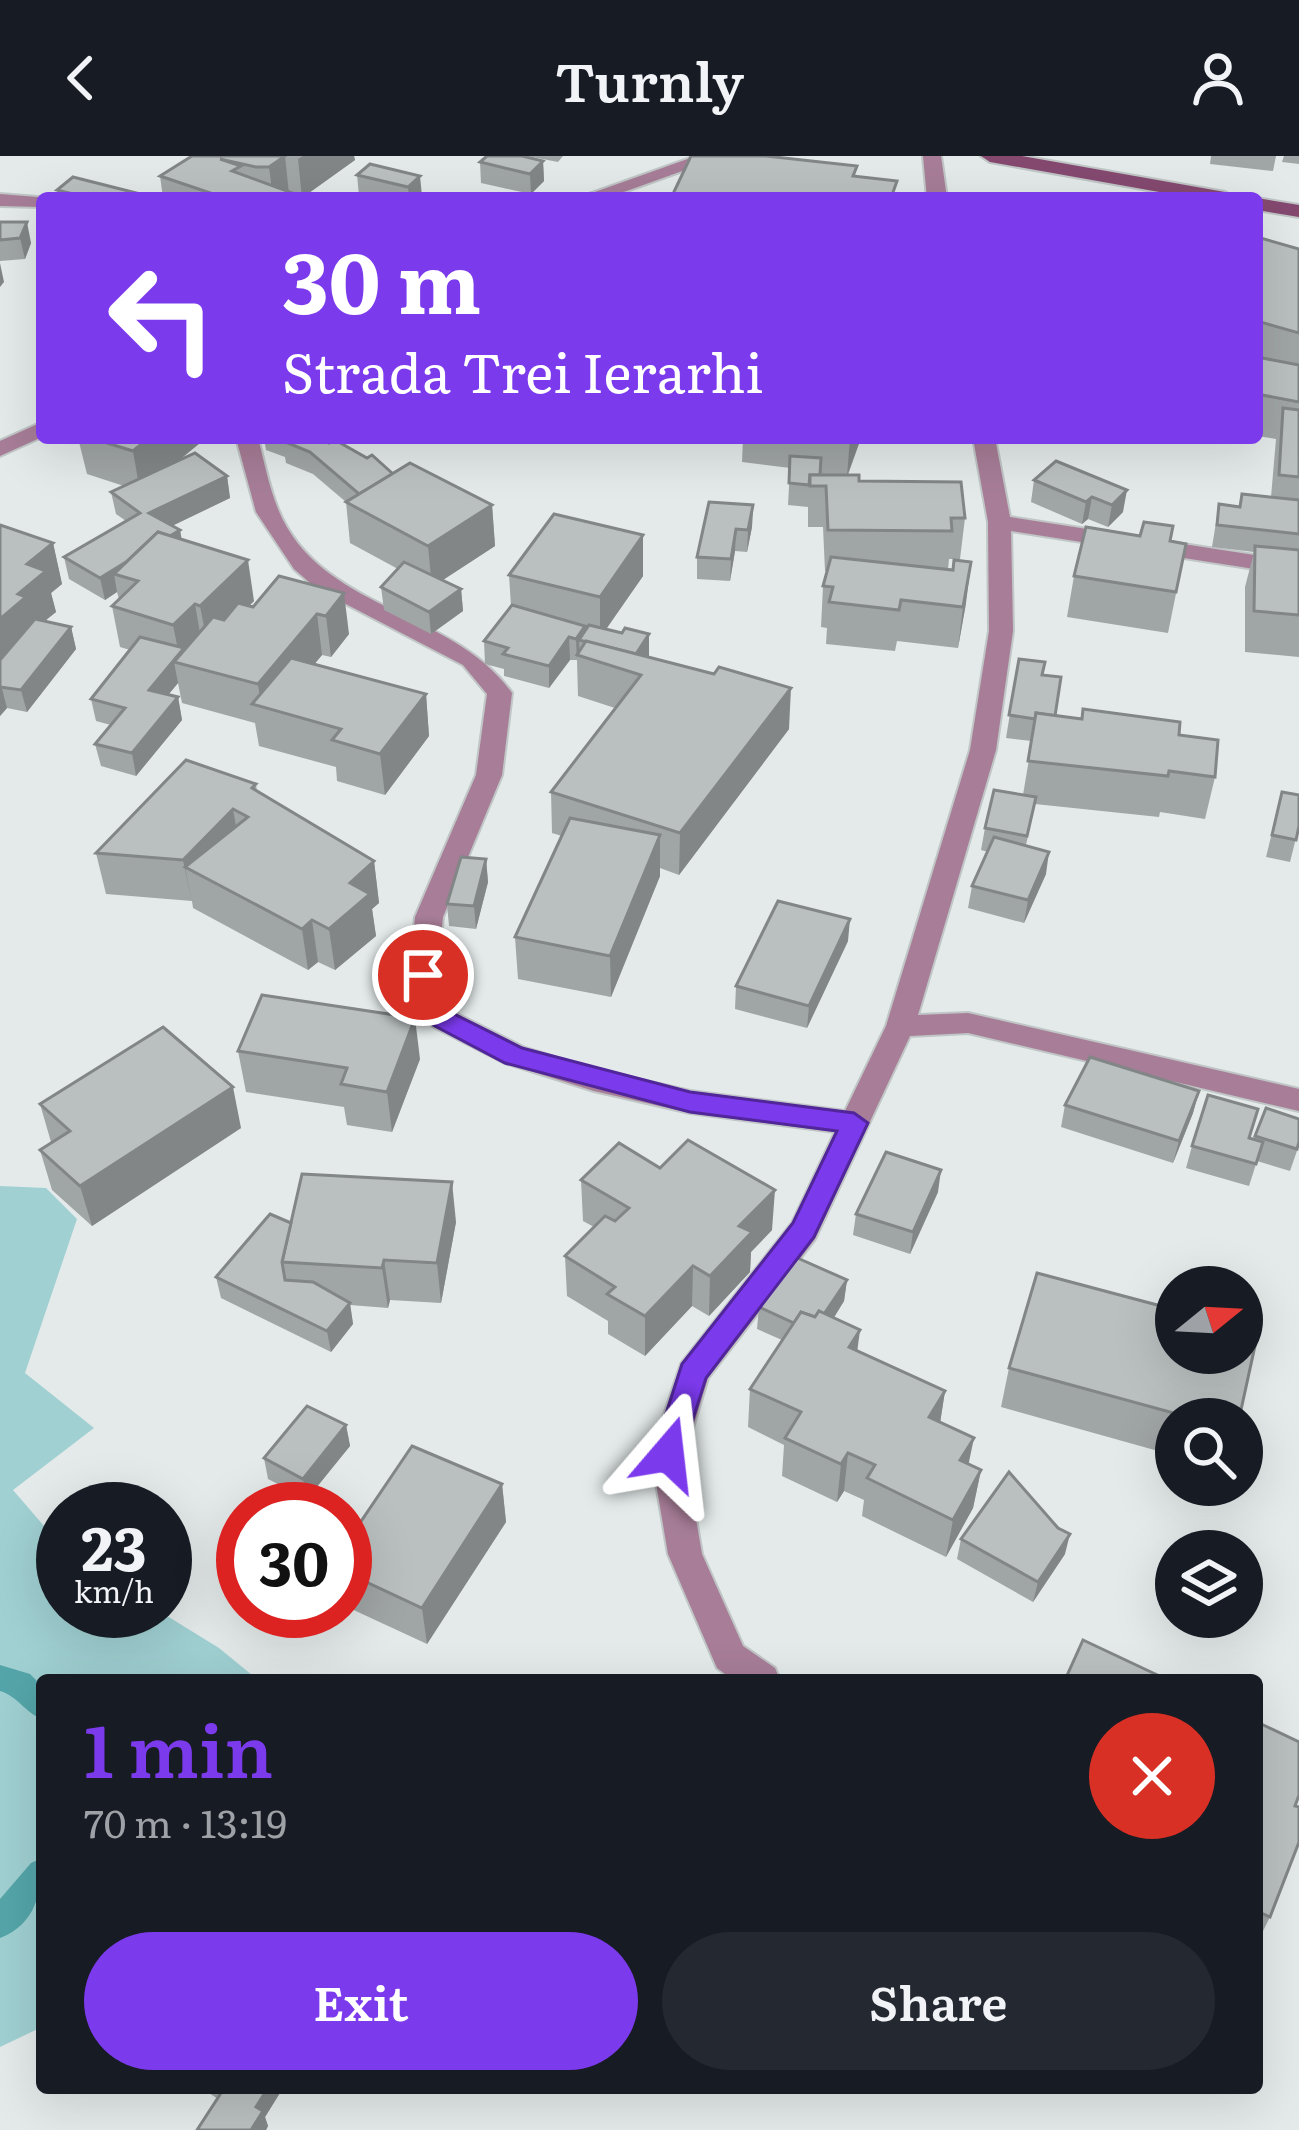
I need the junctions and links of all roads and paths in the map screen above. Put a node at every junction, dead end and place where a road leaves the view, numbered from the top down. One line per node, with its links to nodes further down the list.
1 (715, 156): 4 (street)
2 (932, 156): 5 (street)
3 (990, 156): 6 (main road)
4 (606, 192)
5 (936, 192)
6 (1192, 192)
7 (0, 200): 8 (street)
8 (36, 201)
9 (1263, 205): 10 (main road)
10 (1299, 211)
11 (36, 432): 14 (street)
12 (249, 444): 19 (street)
13 (985, 444): 15 (street)
14 (0, 449)
15 (999, 522): 16 (street); 17 (street)
16 (1299, 569)
17 (900, 1025): 18 (street); 19 (street)
18 (1299, 1100)
19 (854, 1123): 20 (street)
20 (754, 1674)

